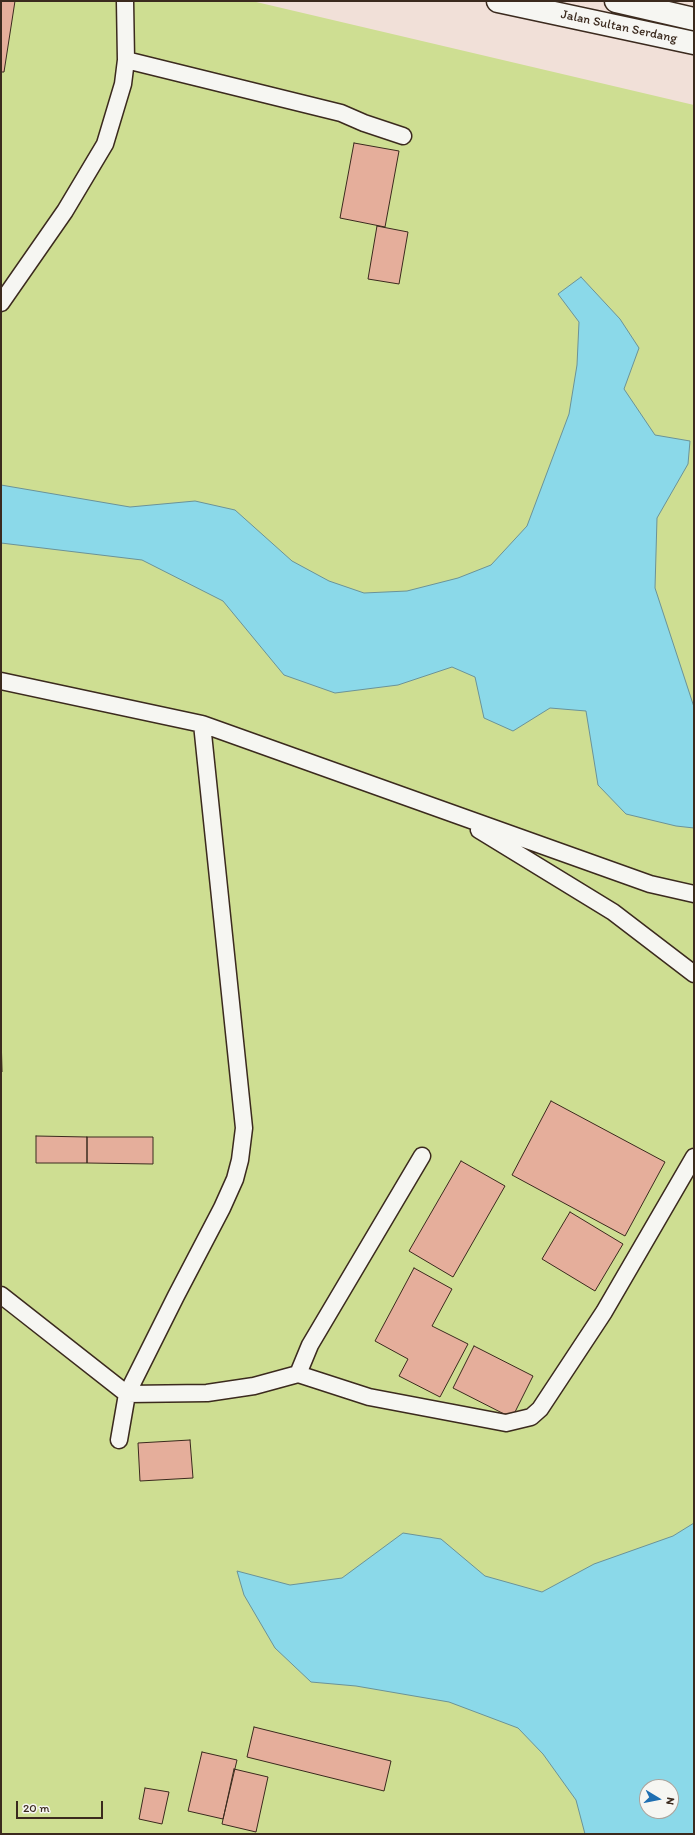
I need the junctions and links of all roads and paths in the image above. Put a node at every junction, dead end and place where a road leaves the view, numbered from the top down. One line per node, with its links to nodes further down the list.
1 (123, 1): 6 (lane)
2 (498, 1): 5 (highway, Jalan Sultan Serdang)
3 (616, 1): 4 (highway, Jalan Sultan Serdang)
4 (694, 19)
5 (694, 43)
6 (126, 60): 7 (lane); 8 (lane)
7 (403, 136)
8 (1, 303)
9 (1, 681): 10 (lane)
10 (202, 724): 11 (lane); 18 (lane)
11 (450, 813): 12 (lane); 13 (lane)
12 (694, 894)
13 (694, 974)
14 (422, 1156): 17 (lane)
15 (694, 1157): 17 (lane)
16 (1, 1295): 18 (lane)
17 (298, 1374): 18 (lane)
18 (127, 1394): 19 (lane)
19 (119, 1440)

